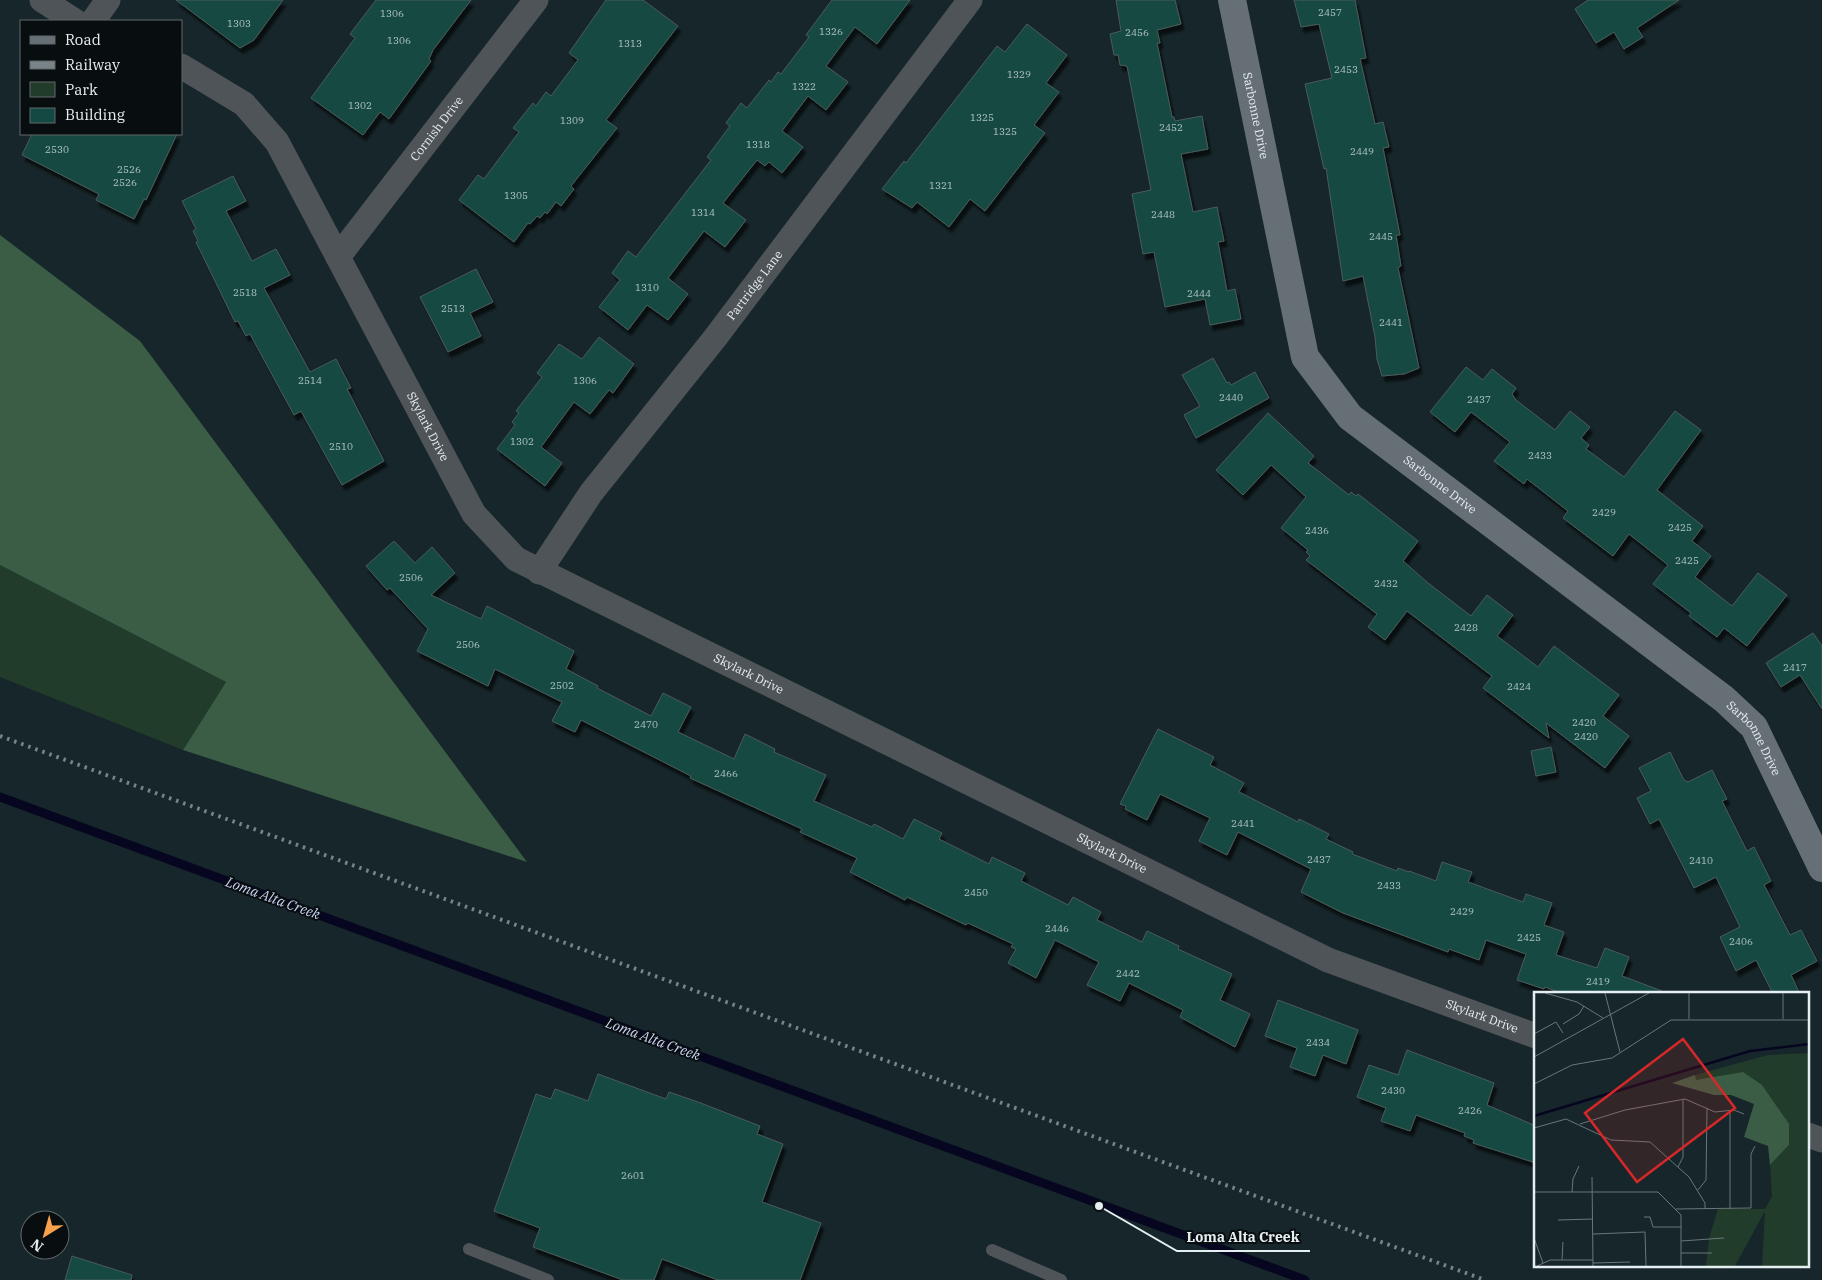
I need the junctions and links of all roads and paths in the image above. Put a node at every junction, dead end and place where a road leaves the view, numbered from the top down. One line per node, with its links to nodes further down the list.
1 (42, 0): 6 (street)
2 (108, 0): 7 (street)
3 (536, 0): 9 (street, Cornish Drive)
4 (970, 0): 10 (street, Partridge Lane)
5 (1232, 0): 11 (street, Sarbonne Drive)
6 (73, 20)
7 (94, 20)
8 (182, 67): 9 (street, Skylark Drive)
9 (338, 257): 10 (street, Skylark Drive)
10 (539, 572): 12 (street, Skylark Drive)
11 (1822, 868)
12 (1534, 1035)
13 (1810, 1136): 14 (street)
14 (1822, 1140)
15 (468, 1249): 17 (lane)
16 (992, 1250): 18 (lane)
17 (548, 1280)
18 (1061, 1280)

